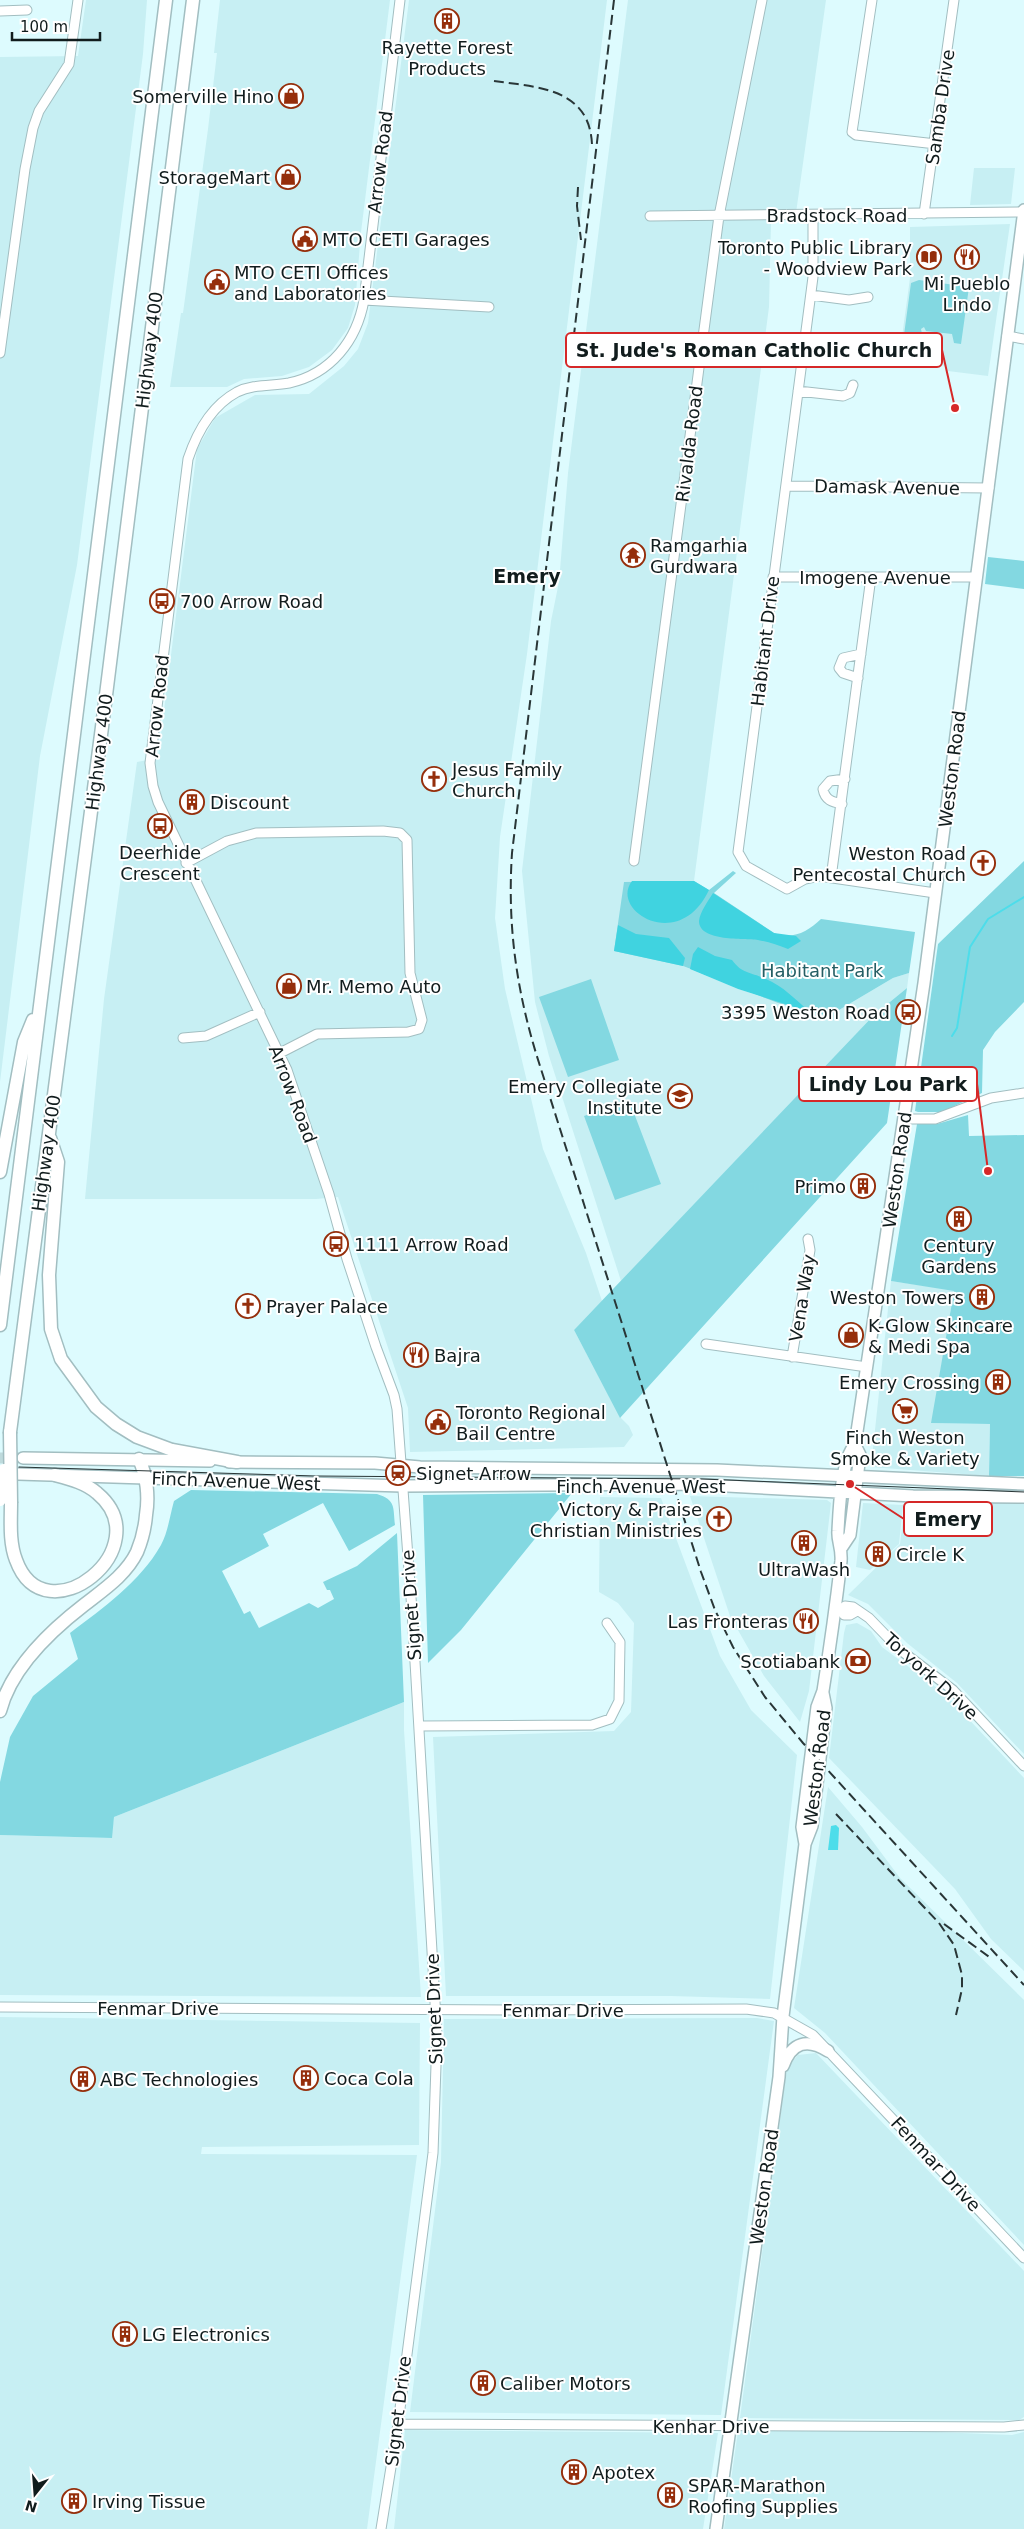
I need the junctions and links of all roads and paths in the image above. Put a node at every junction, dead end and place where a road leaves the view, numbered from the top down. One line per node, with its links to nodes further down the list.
1 (78, 0): 22 (street)
2 (166, 0): 38 (highway, Highway 400)
3 (193, 0): 44 (highway, Highway 400)
4 (400, 0): 18 (street, Arrow Road)
5 (762, 0): 15 (street, Rivalda Road)
6 (872, 0): 10 (street)
7 (954, 0): 10 (street, Samba Drive)
8 (27, 10): 9 (street)
9 (0, 11)
10 (936, 144): 12 (street, Samba Drive)
11 (1024, 211): 12 (street, Bradstock Road); 20 (main road, Weston Road)
12 (924, 214): 13 (street, Bradstock Road)
13 (813, 215): 15 (street, Bradstock Road); 16 (street, Habitant Drive)
14 (650, 216): 15 (street, Bradstock Road)
15 (719, 216): 34 (street, Rivalda Road)
16 (811, 295): 17 (street); 24 (street, Habitant Drive)
17 (868, 297)
18 (364, 300): 19 (street); 35 (street, Arrow Road)
19 (489, 307)
20 (1007, 336): 21 (street); 26 (main road, Weston Road)
21 (1024, 338)
22 (0, 353)
23 (853, 385): 24 (street)
24 (798, 390): 25 (street, Habitant Drive)
25 (786, 486): 26 (street, Damask Avenue); 27 (street, Habitant Drive)
26 (989, 488): 28 (main road, Weston Road)
27 (773, 577): 29 (street, Imogene Avenue); 36 (street, Habitant Drive)
28 (977, 577): 29 (street, Imogene Avenue); 37 (main road, Weston Road)
29 (871, 578): 30 (street)
30 (861, 654): 31 (street); 31 (street)
31 (858, 678): 32 (street)
32 (846, 779): 33 (street); 33 (street)
33 (842, 804): 36 (street)
34 (634, 861)
35 (186, 863): 39 (street, Arrow Road); 41 (street)
36 (831, 878): 37 (street, Habitant Drive)
37 (935, 893): 43 (main road, Weston Road)
38 (38, 1009): 45 (highway); 47 (highway, Highway 400)
39 (260, 1012): 40 (street); 41 (street, Arrow Road)
40 (183, 1038)
41 (280, 1053): 55 (street, Arrow Road)
42 (1024, 1093): 43 (street)
43 (905, 1119): 50 (main road, Weston Road)
44 (49, 1136): 54 (highway); 66 (highway, Highway 400, bridge)
45 (0, 1172)
46 (808, 1240): 49 (street, Vena Way)
47 (0, 1325)
48 (706, 1344): 49 (street)
49 (792, 1357): 50 (street)
50 (867, 1367): 51 (main road, Weston Road)
51 (855, 1446): 58 (main road, Weston Road); 60 (main road, Weston Road)
52 (23, 1458): 53 (main road, Finch Avenue West)
53 (139, 1459): 54 (main road, Finch Avenue West); 59 (highway)
54 (237, 1462): 55 (main road, Finch Avenue West)
55 (400, 1466): 58 (main road, Finch Avenue West); 62 (street, Arrow Road)
56 (18, 1474): 57 (main road, Finch Avenue West)
57 (56, 1474): 59 (main road, Finch Avenue West); 66 (highway, Highway 400)
58 (845, 1475): 60 (main road, Finch Avenue West); 63 (main road, Weston Road)
59 (144, 1477): 62 (main road, Finch Avenue West); 70 (highway)
60 (857, 1477): 61 (main road, Finch Avenue West); 64 (main road, Weston Road)
61 (1024, 1484)
62 (402, 1486): 63 (main road, Finch Avenue West); 71 (street, Signet Drive)
63 (842, 1492): 64 (main road, Finch Avenue West); 67 (main road, Weston Road)
64 (854, 1494): 65 (main road, Finch Avenue West); 67 (main road, Weston Road)
65 (1024, 1497)
66 (4, 1502)
67 (842, 1547): 68 (main road, Weston Road)
68 (838, 1610): 72 (street, Toryork Drive); 75 (main road, Weston Road)
69 (607, 1623): 71 (street)
70 (0, 1711)
71 (419, 1726): 74 (street, Signet Drive)
72 (1024, 1766)
73 (0, 2007): 74 (street, Fenmar Drive)
74 (437, 2010): 75 (street, Fenmar Drive); 79 (street, Signet Drive)
75 (783, 2016): 76 (street, Fenmar Drive); 77 (main road, Weston Road)
76 (828, 2051): 77 (main road); 78 (street, Fenmar Drive)
77 (779, 2077): 81 (main road, Weston Road)
78 (1024, 2258)
79 (398, 2424): 81 (street, Kenhar Drive); 82 (street, Signet Drive)
80 (1024, 2425): 81 (street, Kenhar Drive)
81 (730, 2426): 83 (main road, Weston Road)
82 (381, 2529)
83 (716, 2529)

